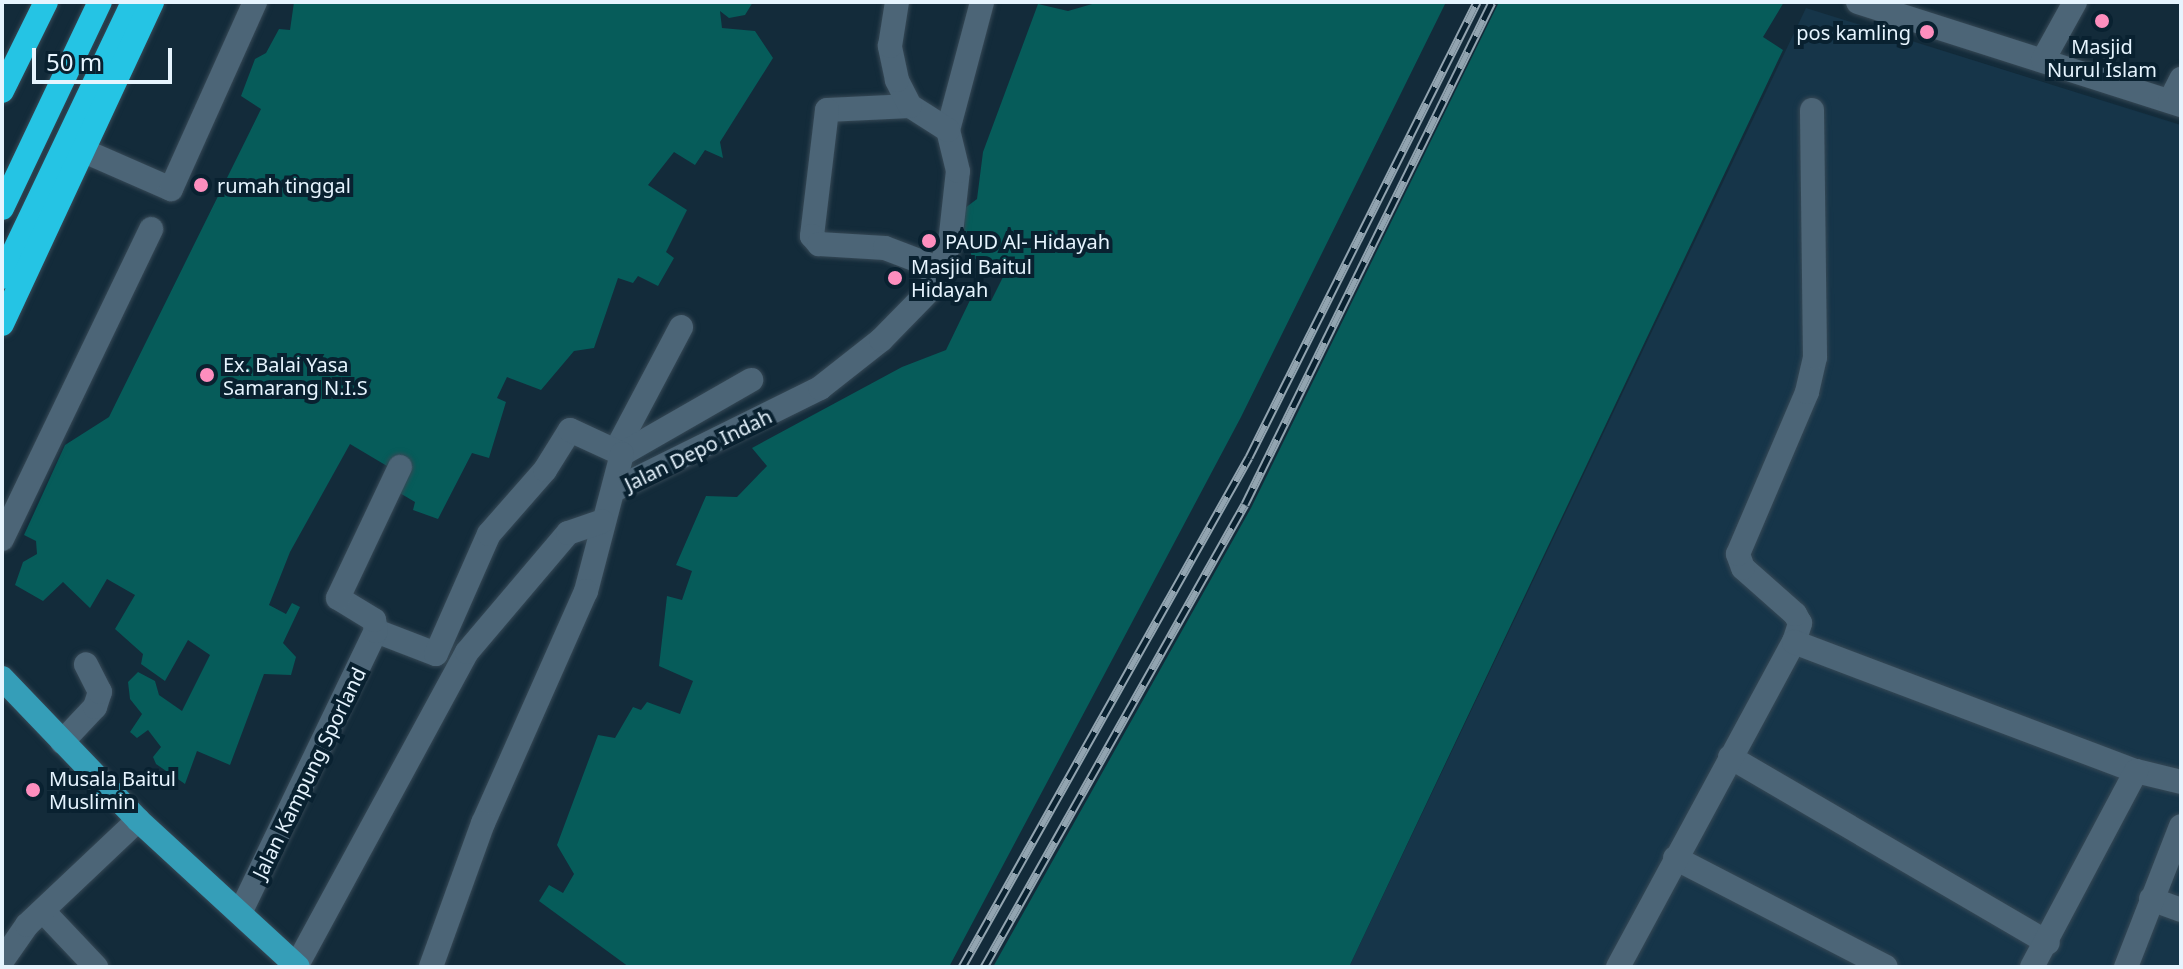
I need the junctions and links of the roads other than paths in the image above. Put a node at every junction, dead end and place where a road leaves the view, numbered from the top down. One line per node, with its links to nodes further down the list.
1 (46, 2): 12 (highway)
2 (100, 2): 18 (highway)
3 (255, 2): 17 (street)
4 (897, 2): 14 (street)
5 (982, 2): 16 (street)
6 (1858, 2): 9 (street)
7 (2075, 2): 10 (street)
8 (138, 3): 17 (highway); 21 (highway)
9 (1930, 12): 10 (street)
10 (2043, 60): 13 (street)
11 (2181, 79): 13 (street)
12 (4, 84)
13 (2175, 103)
14 (910, 106): 16 (street); 20 (street)
15 (1812, 110): 31 (street)
16 (948, 130): 20 (street, Jalan Depo Indah)
17 (82, 150): 22 (highway)
18 (2, 208)
19 (151, 229): 29 (street)
20 (940, 269): 27 (street, Jalan Depo Indah)
21 (2, 277)
22 (2, 324)
23 (681, 327): 25 (street)
24 (751, 380): 25 (street)
25 (619, 452): 27 (street); 30 (street)
26 (400, 467): 30 (street)
27 (614, 490): 28 (street, Jalan Depo Indah)
28 (602, 521): 47 (street); 49 (street, Jalan Depo Indah)
29 (2, 539)
30 (376, 631): 44 (street, Jalan Kampung Sporland)
31 (1794, 642): 35 (street); 36 (street)
32 (86, 664): 34 (street)
33 (2, 678): 34 (main road)
34 (62, 742): 38 (main road)
35 (1730, 757): 40 (street); 45 (street)
36 (2136, 771): 37 (street); 45 (street)
37 (2181, 782)
38 (138, 820): 43 (street); 44 (main road)
39 (2181, 826): 41 (street)
40 (1675, 858): 50 (street); 51 (street)
41 (2151, 899): 42 (street); 53 (street)
42 (2181, 910)
43 (44, 912): 46 (street); 48 (street)
44 (240, 913): 47 (main road)
45 (2048, 943): 52 (street)
46 (2, 961)
47 (297, 966)
48 (96, 967)
49 (431, 967)
50 (1618, 967)
51 (1886, 967)
52 (2035, 967)
53 (2126, 967)

